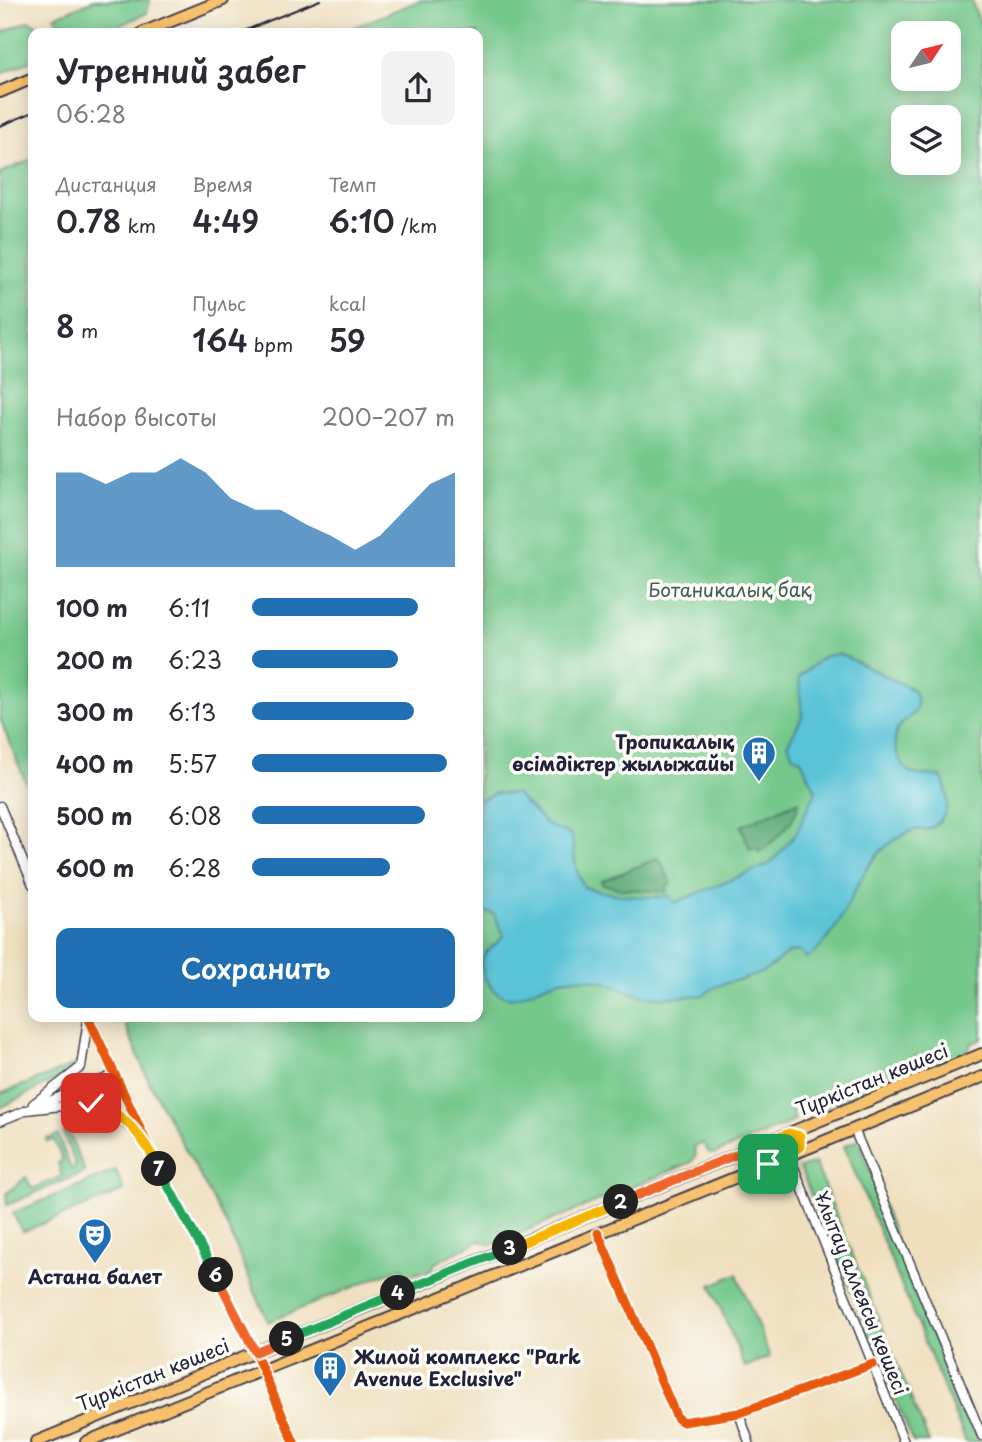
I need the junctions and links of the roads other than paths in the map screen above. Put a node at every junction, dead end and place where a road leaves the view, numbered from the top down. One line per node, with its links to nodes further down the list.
1 (223, 0): 2 (main road)
2 (154, 28)
3 (28, 80): 4 (main road)
4 (0, 92)
5 (0, 806): 6 (street)
6 (28, 874)
7 (87, 1022): 12 (street)
8 (90, 1022): 10 (street)
9 (982, 1054): 13 (main road, Түркістан көшесі)
10 (114, 1074): 12 (street); 17 (street)
11 (982, 1077): 15 (main road, Түркістан көшесі)
12 (26, 1110): 14 (street); 17 (street)
13 (845, 1110): 15 (main road); 16 (main road, Түркістан көшесі)
14 (0, 1121)
15 (850, 1130): 18 (main road, Түркістан көшесі); 24 (street)
16 (789, 1133): 18 (main road); 20 (main road, Түркістан көшесі)
17 (149, 1149): 20 (street)
18 (789, 1155): 19 (main road, Түркістан көшесі); 21 (street, Ұлытау аллеясы көшесі)
19 (598, 1233): 22 (main road, Түркістан көшесі); 23 (street)
20 (255, 1352): 22 (street); 25 (main road, Түркістан көшесі)
21 (873, 1364): 23 (street); 29 (street, Ұлытау аллеясы көшесі)
22 (264, 1370): 26 (main road, Түркістан көшесі); 27 (street)
23 (739, 1413): 28 (street)
24 (982, 1436)
25 (36, 1442)
26 (86, 1442)
27 (294, 1442)
28 (749, 1442)
29 (904, 1442)

